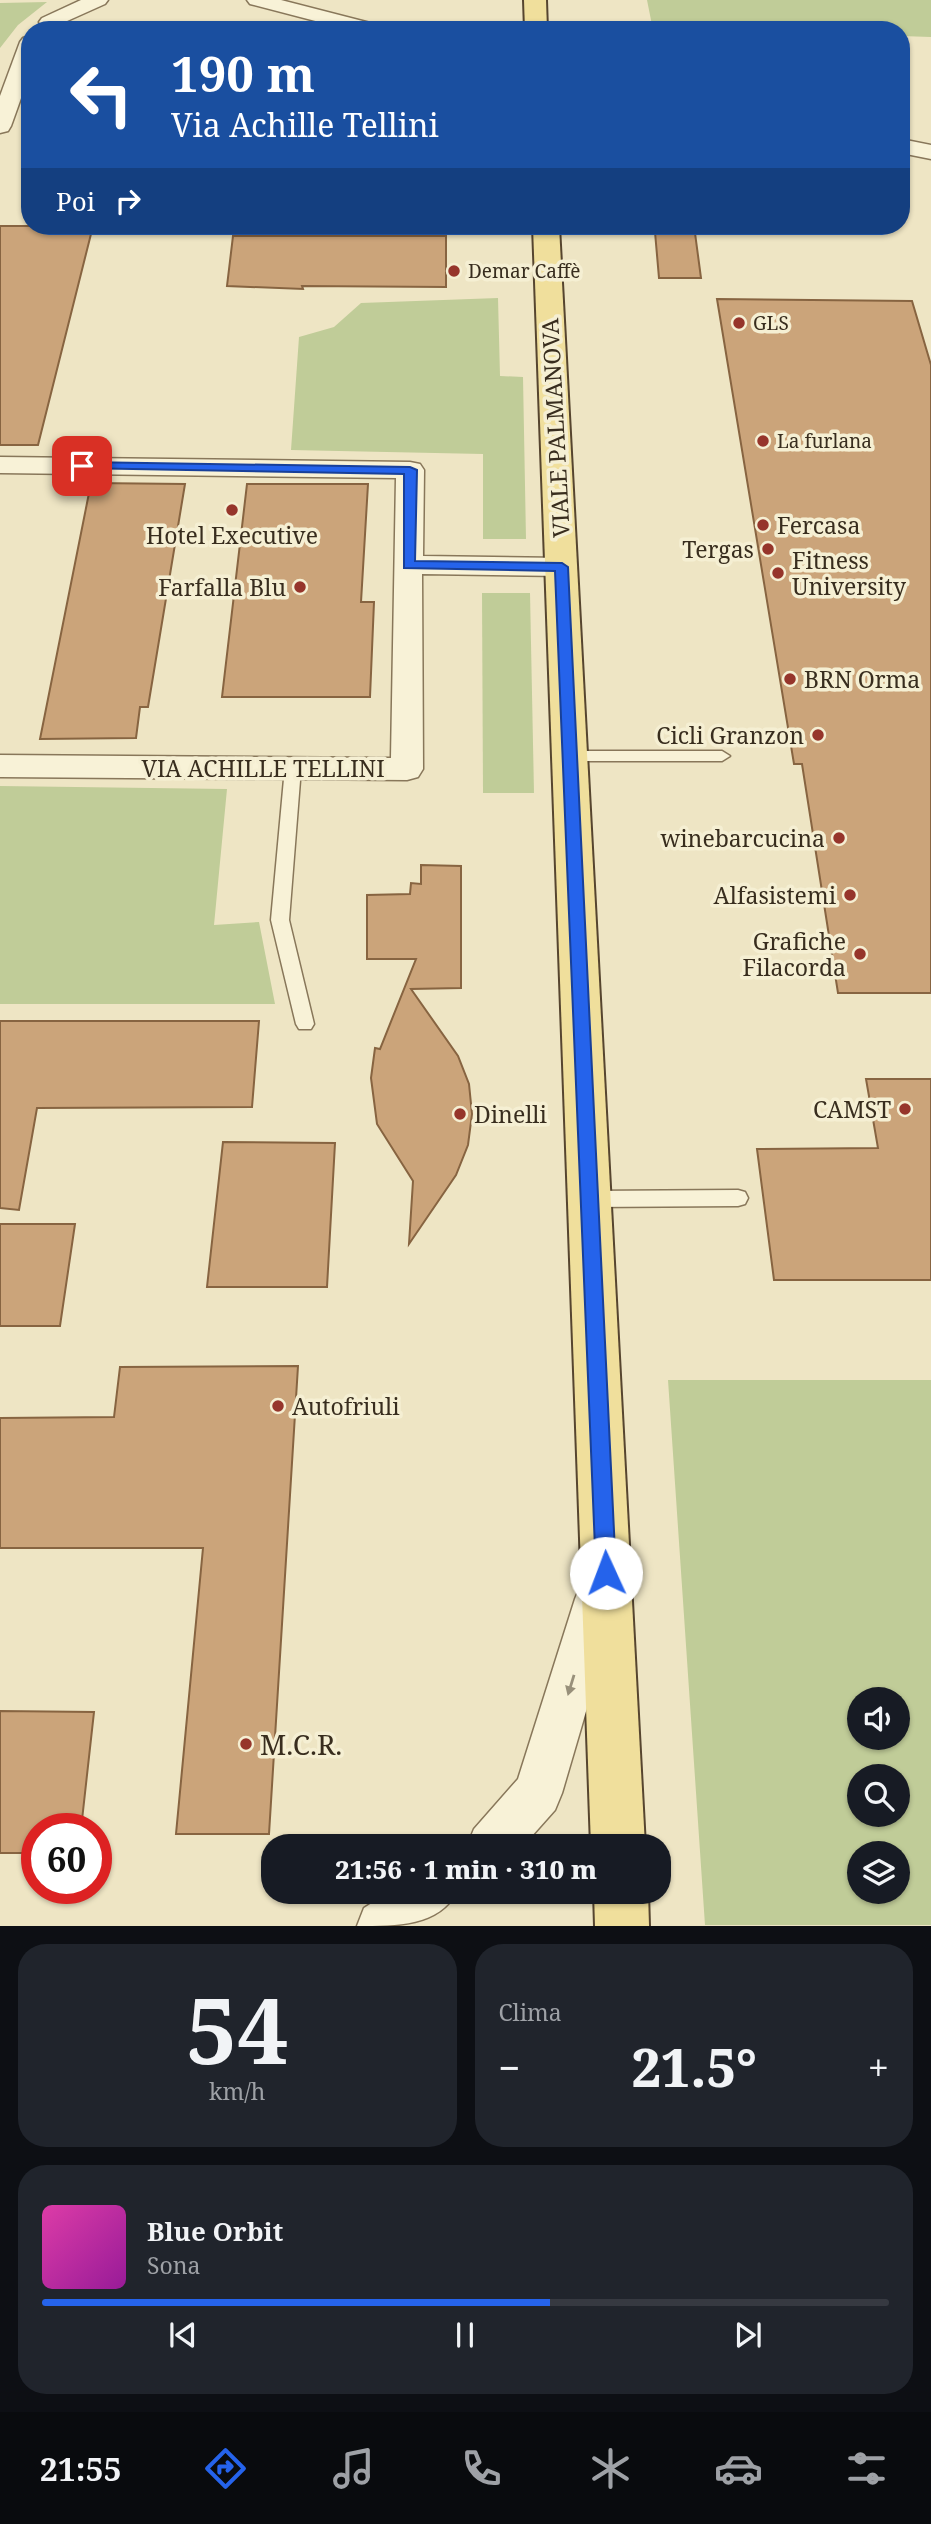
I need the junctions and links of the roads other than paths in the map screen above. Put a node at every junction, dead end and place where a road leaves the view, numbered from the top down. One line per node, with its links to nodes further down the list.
1 (72, 0): 5 (street)
2 (98, 0): 6 (street)
3 (257, 0): 7 (street)
4 (535, 0): 8 (main road)
5 (50, 21)
6 (61, 21)
7 (340, 21)
8 (536, 21)
9 (21, 47): 11 (street)
10 (21, 62): 12 (street)
11 (0, 63)
12 (6, 89): 13 (street)
13 (0, 126)
14 (910, 148): 15 (street)
15 (931, 152)
16 (546, 235): 19 (main road, VIALE PALMANOVA)
17 (0, 465): 18 (street, VIA ACHILLE TELLINI)
18 (408, 565): 19 (street); 23 (street, VIA ACHILLE TELLINI)
19 (562, 567): 20 (main road, VIALE PALMANOVA)
20 (569, 756): 21 (lane); 26 (main road, VIALE PALMANOVA)
21 (722, 756)
22 (0, 766): 23 (street, VIA ACHILLE TELLINI)
23 (293, 768): 24 (lane)
24 (305, 1024)
25 (738, 1198): 26 (lane)
26 (591, 1199): 27 (main road, VIALE PALMANOVA)
27 (606, 1573): 28 (street, one-way to 28); 29 (main road, VIALE PALMANOVA)
28 (502, 1834)
29 (617, 1834)
30 (414, 1904): 32 (street)
31 (621, 1904): 33 (main road)
32 (382, 1926)
33 (622, 1926)

